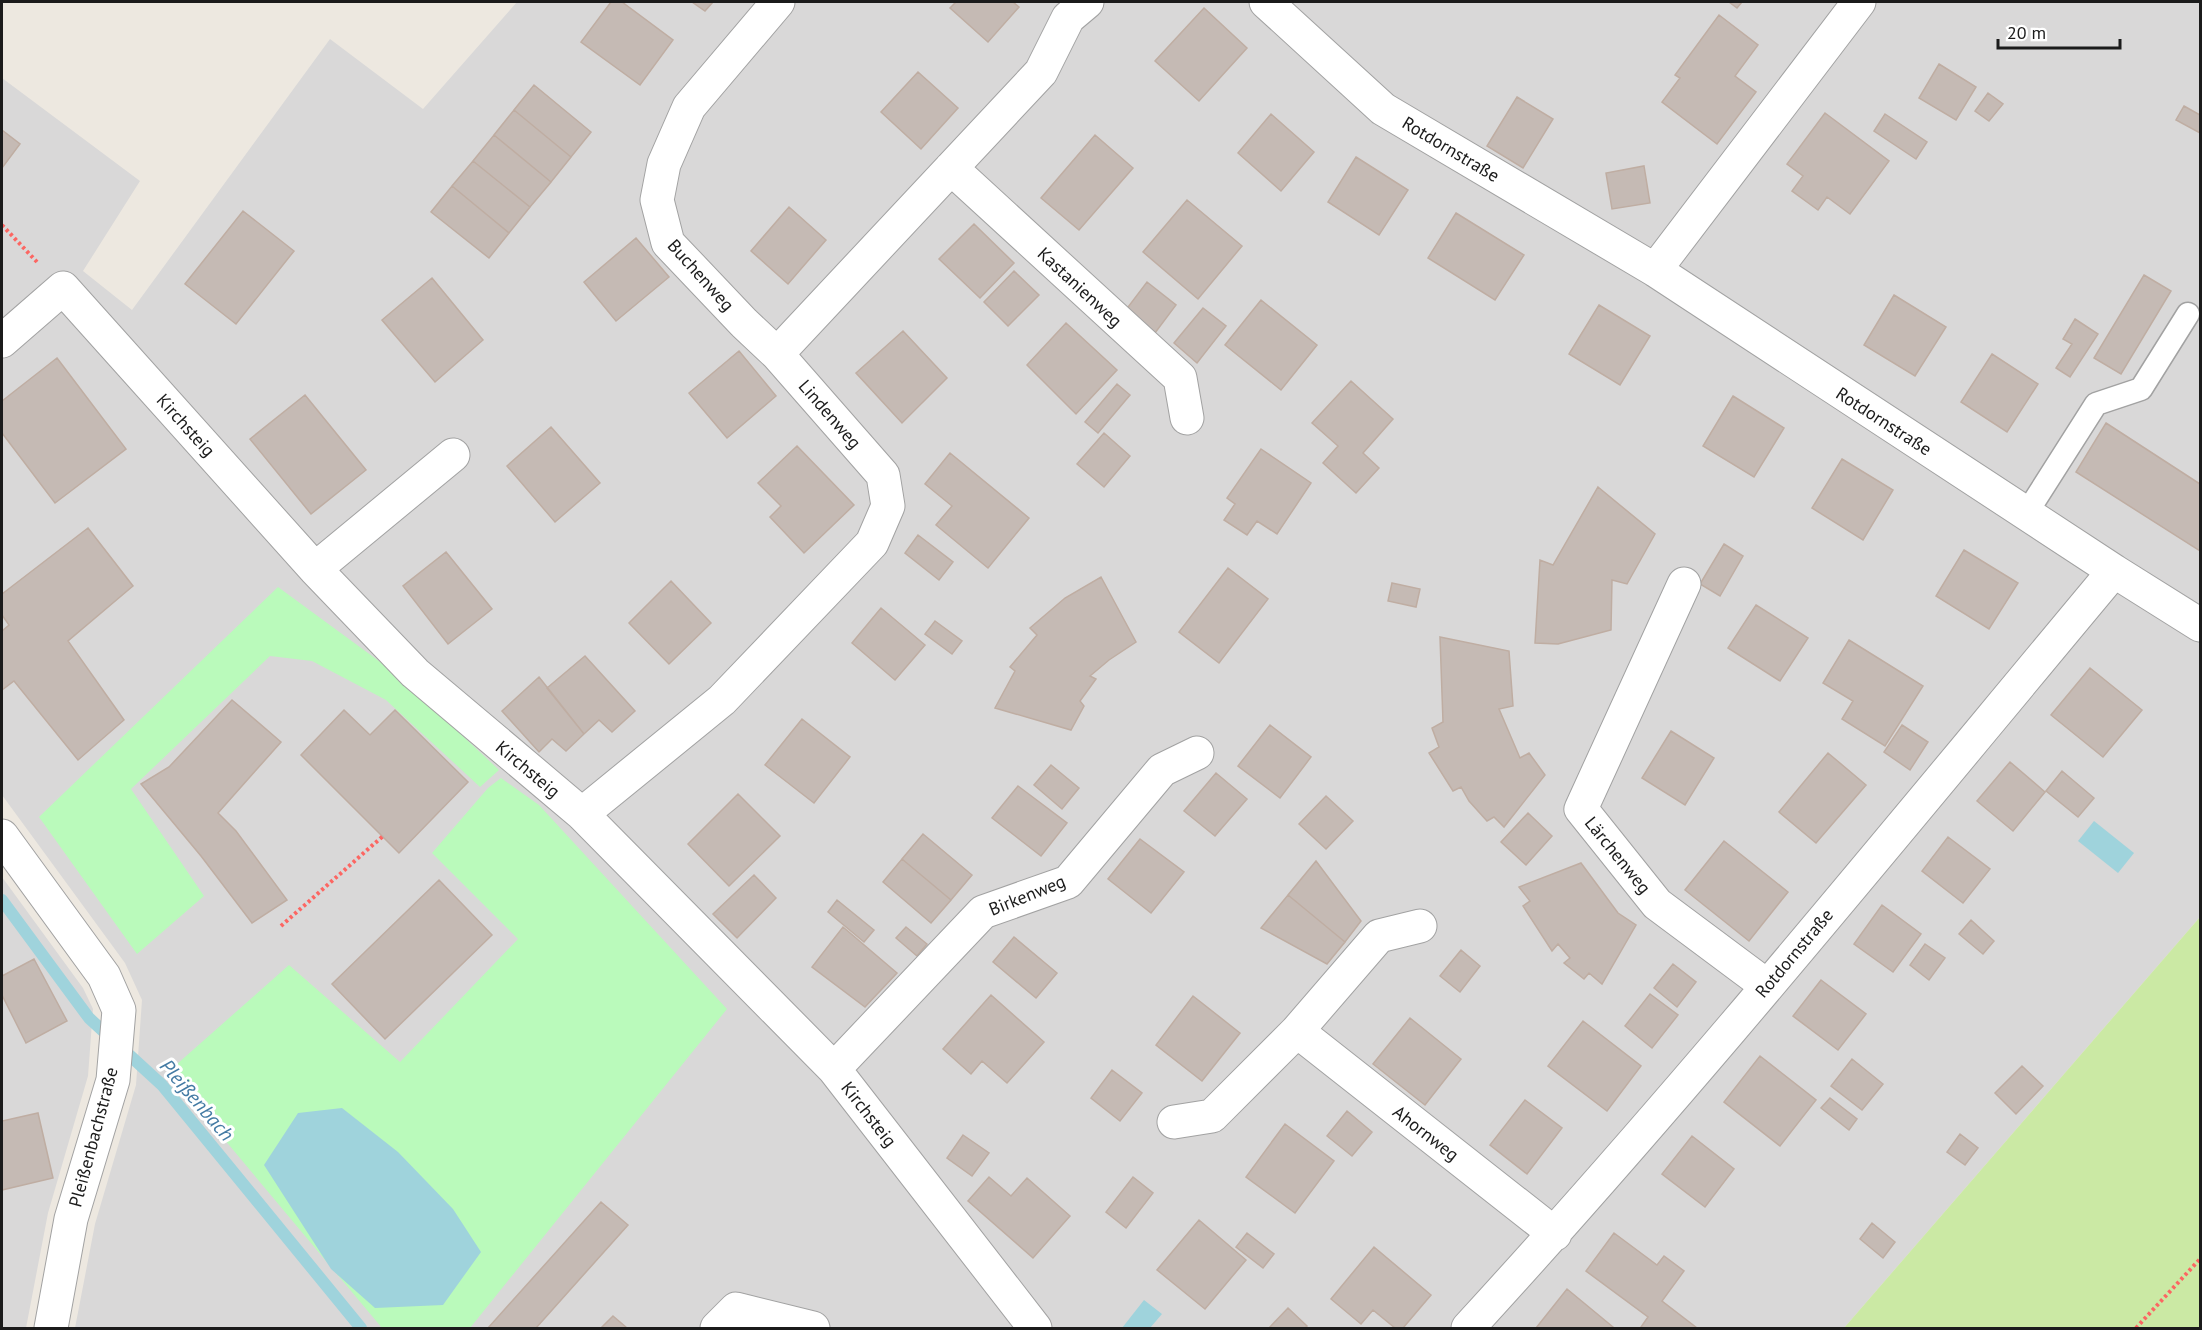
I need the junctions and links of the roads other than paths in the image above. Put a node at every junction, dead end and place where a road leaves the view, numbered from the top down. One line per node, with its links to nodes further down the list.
1 (778, 2): 9 (street, Buchenweg)
2 (1087, 2): 5 (street)
3 (1266, 2): 6 (street, Rotdornstraße)
4 (1859, 2): 6 (street)
5 (951, 168): 9 (street); 10 (street, Kastanienweg)
6 (1655, 270): 12 (street, Rotdornstraße)
7 (2188, 314): 12 (lane)
8 (2, 341): 13 (street, Kirchsteig)
9 (777, 354): 18 (street, Lindenweg)
10 (1187, 418)
11 (453, 455): 13 (street)
12 (2026, 514): 14 (street, Rotdornstraße)
13 (315, 569): 18 (street, Kirchsteig)
14 (2114, 571): 16 (street, Rotdornstraße); 21 (street, Rotdornstraße)
15 (1684, 584): 21 (street, Lärchenweg)
16 (2200, 625)
17 (1197, 753): 23 (street, Birkenweg)
18 (582, 814): 23 (street, Kirchsteig)
19 (2, 836): 27 (street, Pleißenbachstraße)
20 (1420, 926): 22 (street)
21 (1767, 986): 25 (street, Rotdornstraße)
22 (1297, 1031): 24 (street); 25 (street, Ahornweg)
23 (834, 1069): 29 (street, Kirchsteig)
24 (1174, 1122)
25 (1555, 1234): 30 (street, Rotdornstraße)
26 (726, 1319): 28 (street)
27 (51, 1329)
28 (813, 1329)
29 (1035, 1329)
30 (1468, 1329)

